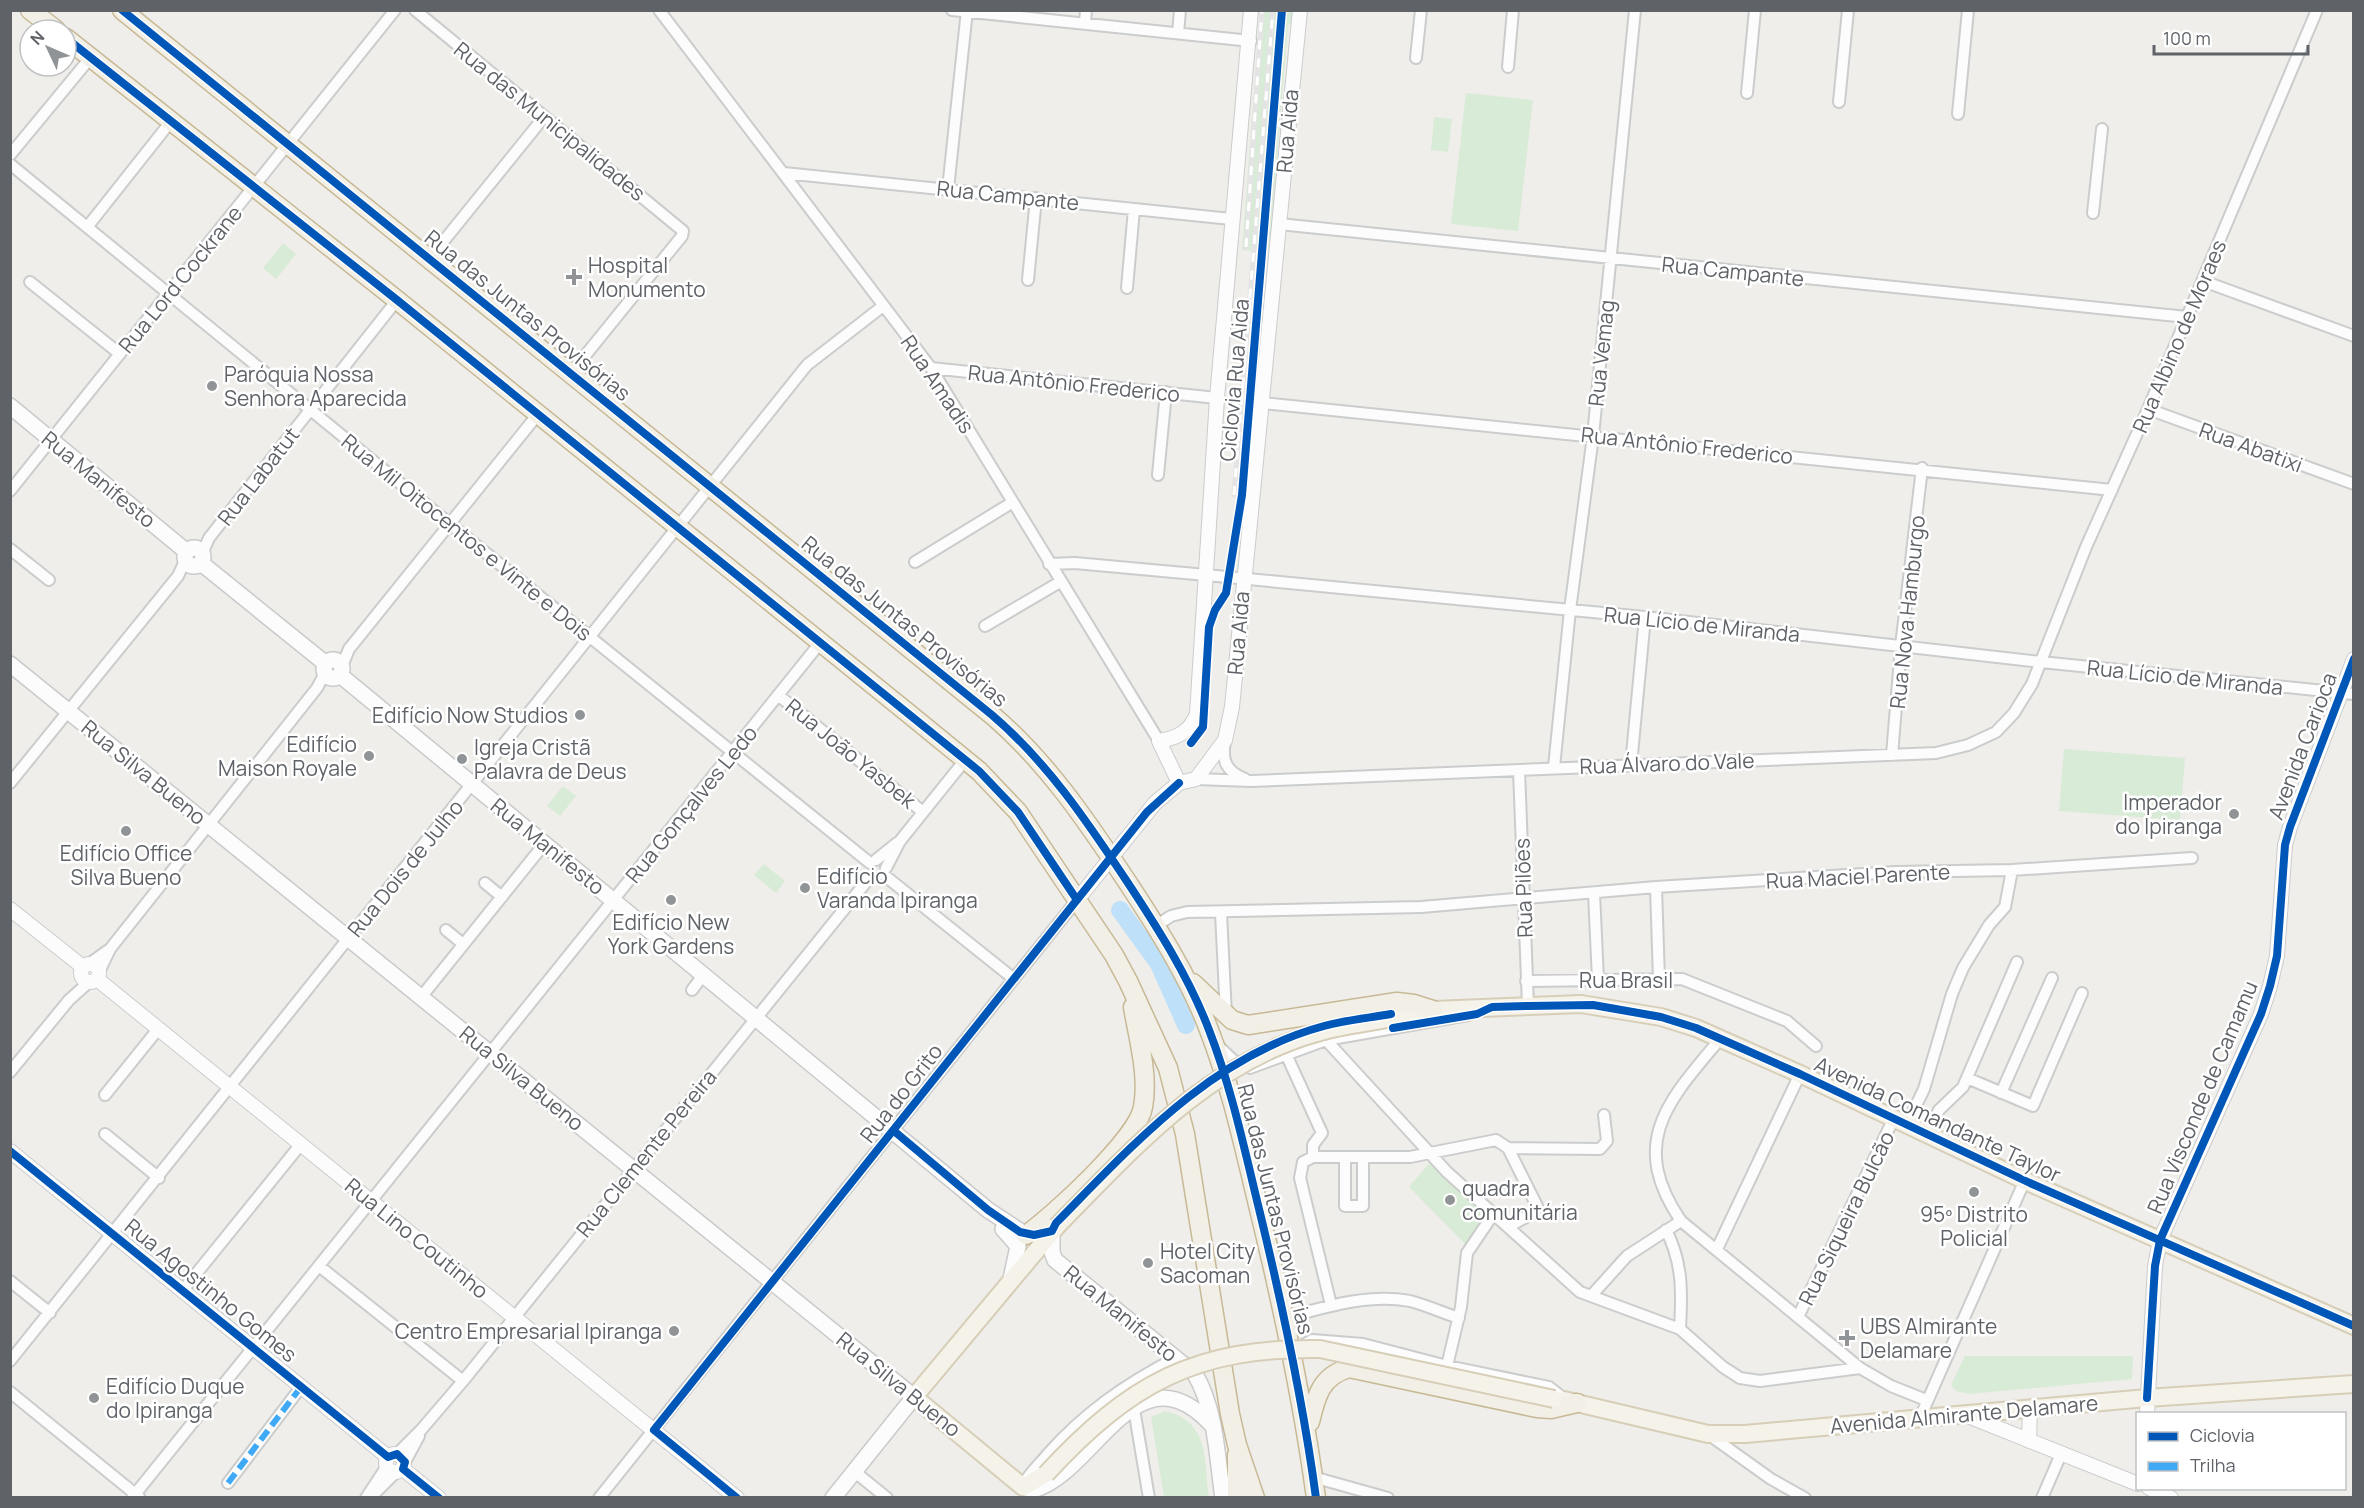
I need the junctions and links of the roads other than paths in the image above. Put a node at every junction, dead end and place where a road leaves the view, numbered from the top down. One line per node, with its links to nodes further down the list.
1 (122, 10): 31 (highway, Rua das Juntas Provisórias)
2 (395, 10): 31 (street, Rua Lord Cockrane)
3 (415, 10): 28 (street, Rua das Municipalidades)
4 (659, 10): 34 (street, Rua Amadis)
5 (952, 10): 17 (street)
6 (1086, 10): 18 (street)
7 (1180, 10): 19 (street)
8 (1251, 10): 20 (street, Rua Aida)
9 (1300, 10): 41 (street, Rua Aida)
10 (1421, 10): 23 (street)
11 (1513, 10): 24 (street)
12 (1635, 10): 44 (street, Rua Vemag)
13 (1755, 10): 25 (street)
14 (1848, 10): 26 (street)
15 (1968, 10): 27 (street)
16 (2317, 10): 46 (street, Rua Albino de Moraes)
17 (967, 11): 18 (street); 36 (street)
18 (1085, 23): 19 (street)
19 (1178, 33): 20 (street)
20 (1251, 41): 40 (street, Rua Aida)
21 (78, 47): 22 (highway)
22 (91, 57): 29 (highway); 32 (street)
23 (1416, 58)
24 (1508, 67)
25 (1747, 93)
26 (1839, 102)
27 (1958, 114)
28 (544, 117): 43 (street); 56 (street, Rua das Municipalidades)
29 (172, 120): 35 (highway); 42 (street)
30 (2102, 129): 39 (street)
31 (284, 148): 35 (street, Rua Lord Cockrane); 43 (highway, Rua das Juntas Provisórias)
32 (10, 154)
33 (10, 164): 42 (street, Rua Mil Oitocentos e Vinte e Dois)
34 (784, 173): 36 (street, Rua Campante); 51 (street, Rua Amadis)
35 (257, 182): 49 (street, Rua Lord Cockrane); 50 (highway)
36 (948, 189): 37 (street, Rua Campante)
37 (1036, 198): 38 (street, Rua Campante); 45 (street)
38 (1134, 209): 40 (street, Rua Campante); 48 (street)
39 (2093, 213)
40 (1231, 219): 58 (street, Rua Aida)
41 (1279, 224): 44 (street, Rua Campante); 59 (street, Rua Aida)
42 (88, 225): 49 (street, Rua Mil Oitocentos e Vinte e Dois)
43 (430, 258): 56 (highway, Rua das Juntas Provisórias)
44 (1610, 259): 52 (street, Rua Campante); 64 (street, Rua Vemag)
45 (1028, 280)
46 (2203, 281): 52 (street, Rua Albino de Moraes); 53 (street)
47 (30, 282): 54 (street)
48 (1126, 288)
49 (169, 293): 54 (street, Rua Lord Cockrane); 62 (street, Rua Mil Oitocentos e Vinte e Dois)
50 (397, 300): 62 (street, Rua Labatut); 63 (highway)
51 (882, 306): 55 (street, Rua Amadis); 71 (street, Rua Dois de Julho)
52 (2187, 317): 61 (street, Rua Albino de Moraes)
53 (2354, 336)
54 (120, 354): 65 (street, Rua Lord Cockrane)
55 (931, 368): 57 (street, Rua Antônio Frederico); 72 (street, Rua Amadis)
56 (571, 374): 71 (highway, Rua das Juntas Provisórias)
57 (1166, 392): 58 (street, Rua Antônio Frederico); 67 (street)
58 (1217, 398): 79 (street, Rua Aida)
59 (1263, 403): 64 (street, Rua Antônio Frederico); 80 (street, Rua Aida)
60 (10, 406): 65 (main road, Rua Manifesto)
61 (2148, 409): 68 (street, Rua Abatixi); 69 (street, Rua Albino de Moraes)
62 (310, 410): 74 (street, Rua Mil Oitocentos e Vinte e Dois); 76 (street, Rua Labatut)
63 (538, 414): 73 (highway); 74 (street)
64 (1593, 436): 66 (street, Rua Antônio Frederico); 83 (street, Rua Vemag)
65 (51, 440): 70 (street, Rua Lord Cockrane); 76 (main road, Rua Manifesto)
66 (1922, 468): 69 (street, Rua Antônio Frederico); 88 (street, Rua Nova Hamburgo)
67 (1158, 476)
68 (2354, 484)
69 (2112, 489): 90 (street, Rua Albino de Moraes)
70 (10, 491)
71 (707, 492): 73 (street, Rua Dois de Julho); 116 (highway, Rua das Juntas Provisórias)
72 (1013, 502): 77 (street); 78 (street, Rua Amadis)
73 (682, 523): 86 (street, Rua Dois de Julho); 87 (highway)
74 (450, 524): 86 (street, Rua Mil Oitocentos e Vinte e Dois); 92 (street)
75 (10, 549): 81 (street)
76 (194, 557): 92 (main road, Rua Manifesto); 95 (street, Rua Labatut)
77 (915, 562)
78 (1049, 564): 79 (street, Rua Lício de Miranda); 82 (street, Rua Amadis)
79 (1206, 575): 80 (street, Rua Lício de Miranda); 97 (street, Rua Aida)
80 (1243, 579): 83 (street, Rua Lício de Miranda); 96 (street, Rua Aida)
81 (49, 580)
82 (1060, 582): 85 (street); 97 (street, Rua Amadis)
83 (1570, 610): 84 (street, Rua Lício de Miranda); 102 (street, Rua Vemag)
84 (1645, 617): 88 (street, Rua Lício de Miranda); 101 (street)
85 (985, 626)
86 (591, 637): 98 (street, Rua Mil Oitocentos e Vinte e Dois); 108 (street, Rua Dois de Julho)
87 (820, 643): 94 (street, Rua Gonçalves Ledo); 100 (highway)
88 (1901, 646): 90 (street, Rua Lício de Miranda); 99 (street, Rua Nova Hamburgo)
89 (2354, 659): 93 (street, Avenida Carioca)
90 (2041, 662): 93 (street, Rua Lício de Miranda); 99 (street, Rua Álvaro do Vale)
91 (10, 664): 95 (main road, Rua Silva Bueno)
92 (333, 670): 108 (main road, Rua Manifesto); 110 (street)
93 (2347, 693): 113 (street, Avenida Carioca)
94 (778, 695): 98 (street, Rua Gonçalves Ledo); 109 (street, Rua João Yasbek)
95 (69, 711): 106 (street, Rua Labatut); 110 (main road, Rua Silva Bueno)
96 (1225, 740): 104 (street, Rua Aida); 105 (street)
97 (1159, 741): 107 (street, Rua Amadis)
98 (732, 751): 115 (street, Rua Mil Oitocentos e Vinte e Dois); 125 (street, Rua Gonçalves Ledo)
99 (1892, 755): 101 (street, Rua Álvaro do Vale)
100 (965, 760): 109 (street); 123 (highway)
101 (1631, 765): 102 (street, Rua Álvaro do Vale)
102 (1554, 767): 103 (street, Rua Álvaro do Vale)
103 (1519, 770): 105 (street, Rua Álvaro do Vale); 126 (street, Rua Pilões)
104 (1196, 779): 105 (street, Rua Álvaro do Vale); 107 (street, Rua Álvaro do Vale)
105 (1251, 781)
106 (10, 783)
107 (1179, 783): 116 (street, Rua do Grito)
108 (472, 784): 112 (main road, Rua Manifesto); 131 (street, Rua Dois de Julho)
109 (923, 812): 111 (street)
110 (210, 825): 131 (main road, Rua Silva Bueno); 135 (street)
111 (900, 841): 115 (street); 118 (street)
112 (545, 843): 124 (street); 125 (main road, Rua Manifesto)
113 (2285, 846): 188 (street, Rua Visconde de Camamu)
114 (2192, 858): 117 (street, Rua Maciel Parente)
115 (873, 861): 118 (street); 119 (street)
116 (1105, 864): 123 (street, Rua do Grito); 129 (highway, Rua das Juntas Provisórias)
117 (2012, 870): 121 (street, Rua Maciel Parente); 165 (street, Rua Siqueira Bulcão)
118 (885, 871): 119 (street); 138 (street)
119 (871, 876): 150 (street, Rua Clemente Pereira)
120 (485, 883): 124 (street)
121 (1656, 887): 122 (street, Rua Maciel Parente); 140 (street)
122 (1594, 894): 126 (street, Rua Maciel Parente); 139 (street)
123 (1081, 895): 138 (street, Rua do Grito); 141 (highway)
124 (502, 897): 132 (street)
125 (614, 900): 136 (main road, Rua Manifesto); 156 (street, Rua Gonçalves Ledo)
126 (1524, 900): 128 (street, Rua Maciel Parente); 142 (street, Rua Pilões)
127 (10, 909): 135 (street, Rua Lino Coutinho)
128 (1221, 912): 129 (street, Rua Maciel Parente); 149 (street)
129 (1156, 926): 134 (highway, Rua das Juntas Provisórias)
130 (446, 930): 132 (street)
131 (349, 938): 145 (main road, Rua Silva Bueno); 161 (street, Rua Dois de Julho)
132 (464, 944): 145 (street)
133 (2017, 962): 160 (street)
134 (1180, 969): 149 (highway); 153 (highway, Rua das Juntas Provisórias)
135 (90, 974): 151 (street, Rua Lino Coutinho); 158 (street)
136 (704, 975): 143 (street); 150 (main road, Rua Manifesto)
137 (2052, 978): 162 (street)
138 (1014, 979): 166 (street, Rua do Grito)
139 (1598, 980): 140 (street, Rua Brasil); 142 (street, Rua Brasil)
140 (1659, 980): 155 (street, Rua Brasil)
141 (1128, 981): 186 (highway); 228 (highway)
142 (1526, 981): 146 (street, Rua Pilões)
143 (692, 990)
144 (2082, 993): 162 (street)
145 (422, 996): 156 (main road, Rua Silva Bueno)
146 (1527, 1006): 147 (main road, Avenida Comandante Taylor); 152 (main road, Avenida Comandante Taylor)
147 (1491, 1007): 148 (main road, Avenida Comandante Taylor); 154 (street)
148 (1433, 1010): 149 (highway); 184 (main road, Avenida Comandante Taylor, bridge)
149 (1226, 1015)
150 (756, 1017): 166 (main road, Rua Manifesto); 176 (street, Rua Clemente Pereira)
151 (159, 1028): 161 (street, Rua Lino Coutinho); 163 (street)
152 (1720, 1039): 159 (main road, Avenida Comandante Taylor); 182 (street)
153 (1213, 1040): 157 (street); 200 (highway, Rua das Juntas Provisórias)
154 (1326, 1040): 157 (street); 172 (street)
155 (1816, 1046)
156 (490, 1052): 176 (main road, Rua Silva Bueno); 179 (street, Rua Gonçalves Ledo)
157 (1286, 1054): 175 (street)
158 (10, 1072)
159 (1800, 1074): 165 (main road, Avenida Comandante Taylor); 189 (street)
160 (1967, 1078): 162 (street); 168 (street)
161 (231, 1086): 169 (street, Rua Lino Coutinho); 177 (street, Rua Dois de Julho)
162 (2001, 1093)
163 (105, 1095)
164 (1604, 1115): 170 (street)
165 (1900, 1123): 168 (main road, Avenida Comandante Taylor); 199 (street, Rua Siqueira Bulcão)
166 (894, 1131): 180 (main road); 193 (street, Rua do Grito)
167 (105, 1134): 177 (street)
168 (1927, 1135): 178 (main road, Avenida Comandante Taylor)
169 (301, 1144): 179 (street, Rua Lino Coutinho); 194 (street)
170 (1505, 1146): 172 (street); 183 (street)
171 (10, 1151): 187 (street, Rua Agostinho Gomes)
172 (1428, 1152): 174 (street); 181 (street)
173 (1345, 1157): 174 (street); 174 (street); 175 (street)
174 (1363, 1157)
175 (1313, 1158): 196 (street)
176 (635, 1169): 193 (main road, Rua Silva Bueno); 198 (street, Rua Clemente Pereira)
177 (159, 1178): 187 (street, Rua Dois de Julho)
178 (2025, 1180): 188 (main road, Avenida Comandante Taylor); 215 (street)
179 (371, 1200): 190 (street, Rua Gonçalves Ledo); 198 (street, Rua Lino Coutinho)
180 (988, 1210): 186 (main road); 191 (main road)
181 (1494, 1213): 183 (street); 201 (street)
182 (1681, 1221): 185 (street); 189 (street)
183 (1510, 1226): 195 (street)
184 (1054, 1229): 186 (main road); 191 (main road, Avenida Comandante Taylor); 206 (main road, Rua Manifesto)
185 (1666, 1230): 195 (street); 203 (street)
186 (1026, 1234)
187 (114, 1235): 194 (street, Rua Agostinho Gomes); 197 (street, Rua Dois de Julho)
188 (2160, 1240): 202 (main road, Avenida Comandante Taylor); 217 (street, Rua Visconde de Camamu)
189 (1717, 1249): 199 (street)
190 (319, 1266): 204 (street, Rua Gonçalves Ledo); 210 (street)
191 (1011, 1279): 214 (main road, Avenida Comandante Taylor)
192 (10, 1281): 197 (street)
193 (772, 1282): 214 (main road, Rua Silva Bueno); 223 (street, Rua do Grito)
194 (183, 1290): 204 (street, Rua Agostinho Gomes)
195 (1591, 1296): 203 (street)
196 (1331, 1305): 200 (street); 201 (street)
197 (50, 1313): 207 (street, Rua Dois de Julho)
198 (514, 1317): 210 (street, Rua Clemente Pereira); 223 (street, Rua Lino Coutinho)
199 (1798, 1317): 209 (street)
200 (1285, 1318): 205 (highway, Rua das Juntas Provisórias)
201 (1459, 1318): 208 (street)
202 (2354, 1326)
203 (1680, 1329): 209 (street)
204 (253, 1347): 212 (street, Rua Agostinho Gomes); 238 (street, Rua Gonçalves Ledo)
205 (1293, 1352): 208 (street, Avenida Almirante Delamare); 224 (highway, Rua das Juntas Provisórias)
206 (1176, 1358): 222 (main road, Rua Manifesto); 237 (street)
207 (10, 1361)
208 (1447, 1366): 216 (street, Avenida Almirante Delamare)
209 (1860, 1368): 215 (street)
210 (463, 1381): 231 (street, Rua Clemente Pereira)
211 (2354, 1384): 217 (main road, Avenida Almirante Delamare)
212 (302, 1387): 231 (street, Rua Agostinho Gomes); 234 (street)
213 (10, 1392): 238 (street)
214 (914, 1397): 232 (main road); 237 (main road, Rua Silva Bueno)
215 (1926, 1400): 221 (street)
216 (1566, 1401): 224 (highway); 225 (main road, Avenida Almirante Delamare); 237 (main road, bridge)
217 (2147, 1406): 219 (main road, Avenida Almirante Delamare)
218 (1134, 1409): 222 (main road); 237 (main road); 246 (street)
219 (2030, 1409): 220 (main road, Avenida Almirante Delamare); 227 (street)
220 (1968, 1416): 221 (main road, Avenida Almirante Delamare); 227 (street)
221 (1919, 1420): 226 (main road, Avenida Almirante Delamare)
222 (1212, 1425): 247 (main road, Rua Manifesto)
223 (654, 1430): 242 (street, Rua do Grito); 243 (street, Rua Lino Coutinho)
224 (1308, 1433): 233 (highway, Rua das Juntas Provisórias)
225 (1708, 1434): 226 (main road, Avenida Almirante Delamare); 230 (street)
226 (1745, 1434): 230 (street)
227 (2029, 1441): 229 (street)
228 (1237, 1444): 248 (highway); 249 (highway)
229 (2061, 1454): 235 (street); 252 (street)
230 (1737, 1456): 239 (street)
231 (396, 1463): 240 (street, Rua Clemente Pereira); 241 (street, Rua Agostinho Gomes)
232 (855, 1472): 244 (main road); 245 (street)
233 (1313, 1477): 250 (highway, Rua das Juntas Provisórias); 251 (street)
234 (228, 1483)
235 (2136, 1483)
236 (2154, 1490): 253 (street)
237 (1023, 1492)
238 (135, 1496)
239 (1799, 1496)
240 (368, 1497)
241 (439, 1497)
242 (599, 1497)
243 (737, 1497)
244 (833, 1497)
245 (887, 1497)
246 (1149, 1497)
247 (1223, 1497)
248 (1238, 1497)
249 (1256, 1497)
250 (1316, 1497)
251 (1388, 1497)
252 (2042, 1497)
253 (2171, 1497)

